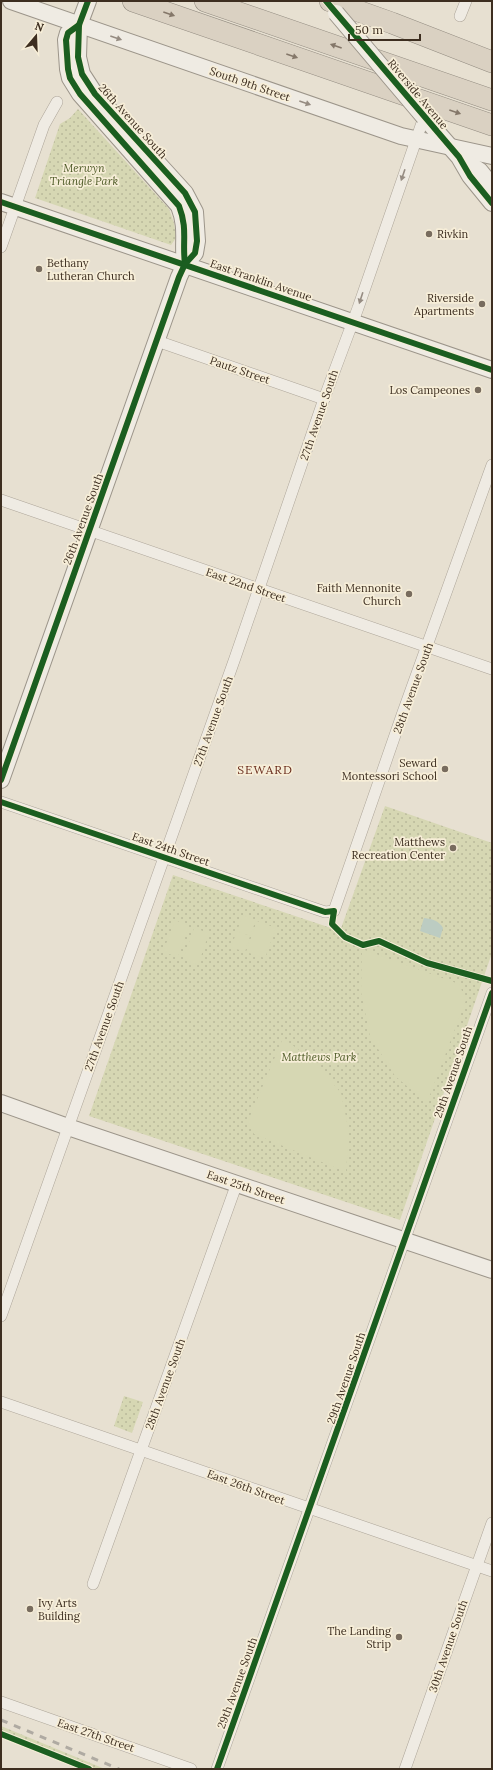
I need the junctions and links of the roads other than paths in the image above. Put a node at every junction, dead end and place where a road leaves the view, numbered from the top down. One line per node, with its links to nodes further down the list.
1 (11, 1): 7 (street, South 9th Street)
2 (133, 1): 12 (highway, one-way to 12)
3 (205, 1): 10 (highway, one-way to 3)
4 (326, 1): 6 (street, Riverside Avenue)
5 (466, 1): 8 (street)
6 (333, 7): 9 (highway); 13 (street, Riverside Avenue, bridge)
7 (84, 13): 13 (street, South 9th Street, one-way to 13); 20 (street, 26th Avenue South)
8 (460, 16)
9 (492, 62)
10 (492, 100)
11 (57, 102): 18 (street)
12 (492, 125)
13 (420, 126): 14 (street, South 9th Street); 14 (street, Riverside Avenue); 21 (street, 27th Avenue South, one-way to 21)
14 (454, 152): 15 (street, South 9th Street); 16 (street, Riverside Avenue); 17 (street, Riverside Avenue)
15 (492, 156)
16 (492, 186)
17 (492, 203)
18 (8, 204): 19 (street); 20 (street, East Franklin Avenue)
19 (1, 247)
20 (185, 264): 21 (street, East Franklin Avenue); 22 (street, 26th Avenue South)
21 (353, 322): 23 (street, East Franklin Avenue); 24 (street, 27th Avenue South)
22 (156, 341): 24 (street, Pautz Street); 27 (street, 26th Avenue South)
23 (492, 370)
24 (324, 399): 28 (street, 27th Avenue South)
25 (492, 465): 29 (street, 28th Avenue South)
26 (1, 500): 27 (street, East 22nd Street)
27 (89, 531): 28 (street, East 22nd Street); 31 (street, 26th Avenue South)
28 (258, 589): 29 (street, East 22nd Street); 33 (street, 27th Avenue South)
29 (427, 647): 30 (street, East 22nd Street); 34 (street, 28th Avenue South)
30 (492, 669)
31 (1, 780)
32 (1, 802): 33 (street, East 24th Street)
33 (163, 857): 34 (street, East 24th Street); 37 (street, 27th Avenue South)
34 (334, 911)
35 (492, 993): 39 (street, 29th Avenue South)
36 (1, 1102): 37 (street, East 25th Street)
37 (68, 1127): 38 (street, East 25th Street); 41 (street, 27th Avenue South)
38 (237, 1183): 39 (street, East 25th Street); 43 (street, 28th Avenue South)
39 (405, 1240): 40 (street, East 25th Street); 44 (street, 29th Avenue South)
40 (492, 1270)
41 (1, 1316)
42 (1, 1402): 43 (street, East 26th Street)
43 (142, 1451): 44 (street, East 26th Street); 48 (street, 28th Avenue South)
44 (310, 1509): 46 (street, East 26th Street); 51 (street, 29th Avenue South)
45 (492, 1523): 46 (street, 30th Avenue South)
46 (477, 1566): 47 (street, East 26th Street); 52 (street, 30th Avenue South)
47 (492, 1571)
48 (92, 1584)
49 (1, 1702): 50 (street, East 27th Street)
50 (191, 1769)
51 (217, 1769)
52 (405, 1769)

